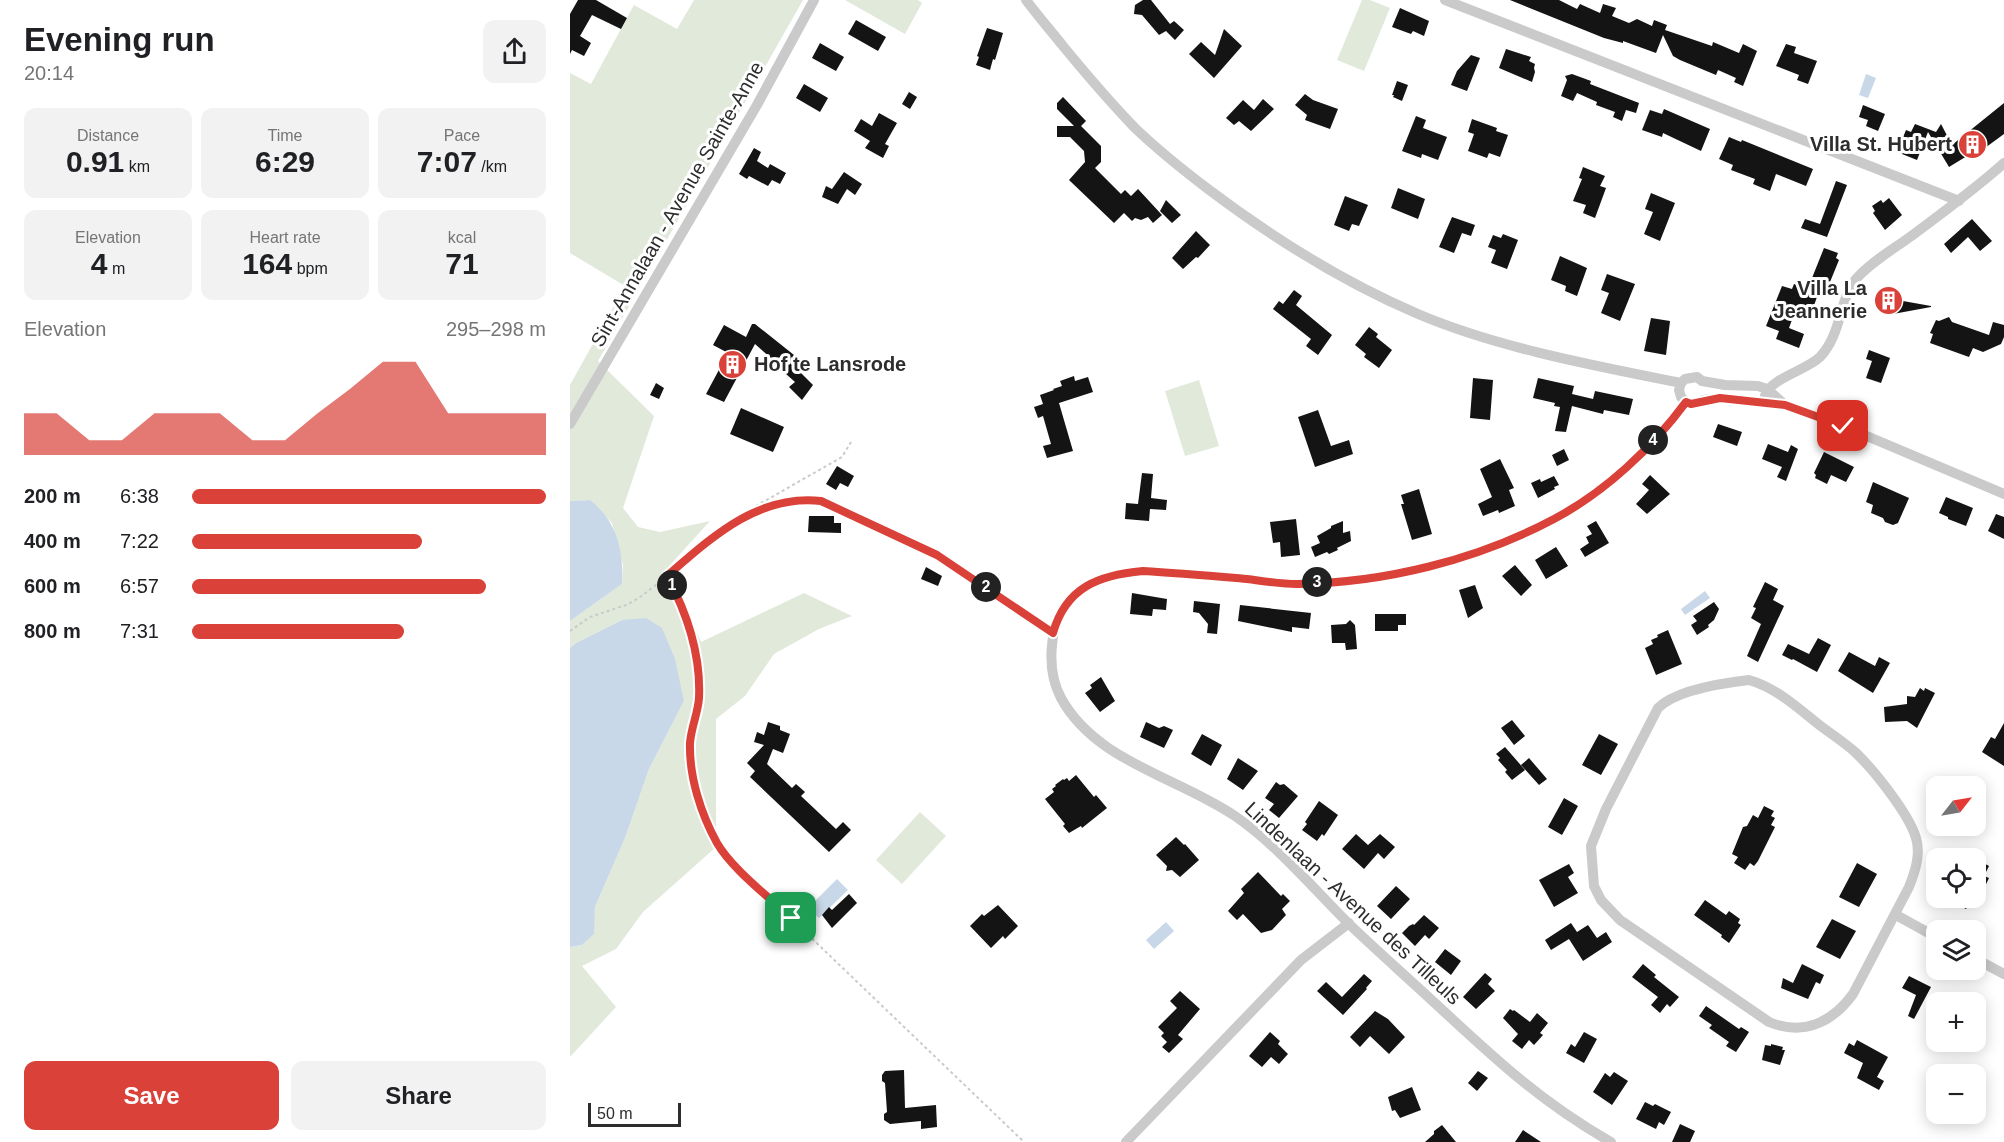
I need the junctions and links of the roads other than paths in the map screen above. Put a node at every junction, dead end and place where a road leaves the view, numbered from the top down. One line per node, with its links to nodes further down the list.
1 (814, 0): 13 (street, Sint-Annalaan - Avenue Sainte-Anne)
2 (1026, 0): 7 (street)
3 (1444, 0): 5 (street)
4 (2004, 163): 5 (street)
5 (1959, 201): 8 (street)
6 (1702, 381): 7 (street); 8 (street); 9 (street)
7 (1681, 383): 10 (street)
8 (1767, 389): 11 (street); 12 (street)
9 (1703, 400): 10 (street); 11 (street)
10 (1686, 402): 16 (street, Lindenlaan - Avenue des Tilleuls)
11 (1766, 403): 12 (street)
12 (1785, 405): 14 (street)
13 (570, 424)
14 (2004, 494)
15 (1896, 915): 15 (street); 17 (street)
16 (1349, 923): 20 (street); 21 (street, Lindenlaan - Avenue des Tilleuls)
17 (1926, 932)
18 (1986, 964): 19 (street)
19 (2004, 974)
20 (1126, 1142)
21 (1611, 1142)

